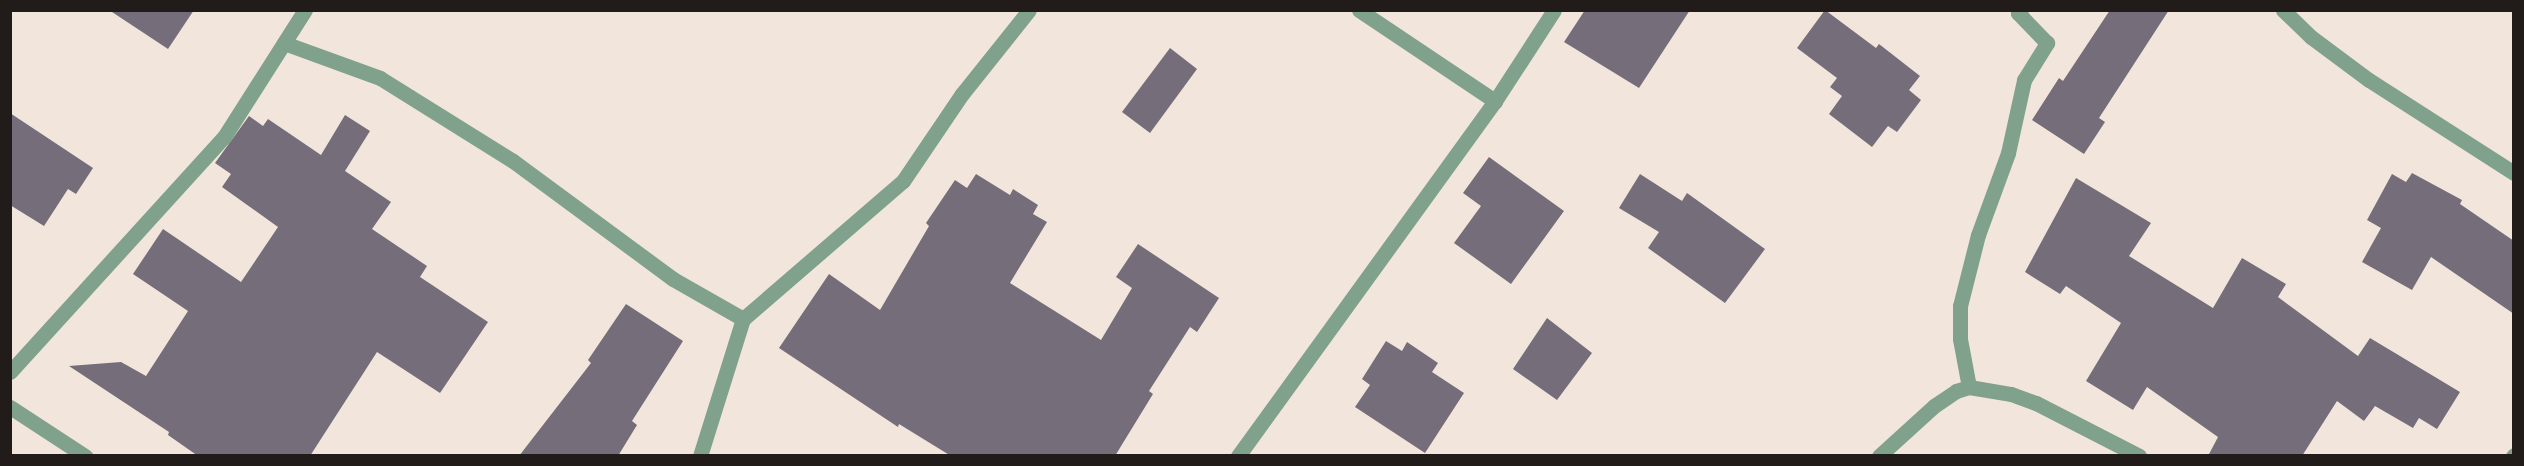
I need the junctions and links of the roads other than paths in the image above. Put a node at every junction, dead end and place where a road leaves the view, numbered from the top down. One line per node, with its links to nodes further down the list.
1 (305, 10): 7 (street)
2 (1029, 10): 10 (street)
3 (1359, 10): 8 (street)
4 (1554, 10): 8 (street)
5 (2021, 10): 12 (street)
6 (2283, 10): 9 (street)
7 (284, 43): 10 (street); 11 (street)
8 (1495, 101): 16 (street)
9 (2514, 173)
10 (743, 319): 15 (street)
11 (10, 372)
12 (1969, 387): 17 (street); 18 (street)
13 (10, 407): 14 (street)
14 (85, 456)
15 (700, 456)
16 (1238, 456)
17 (1879, 456)
18 (2139, 456)

